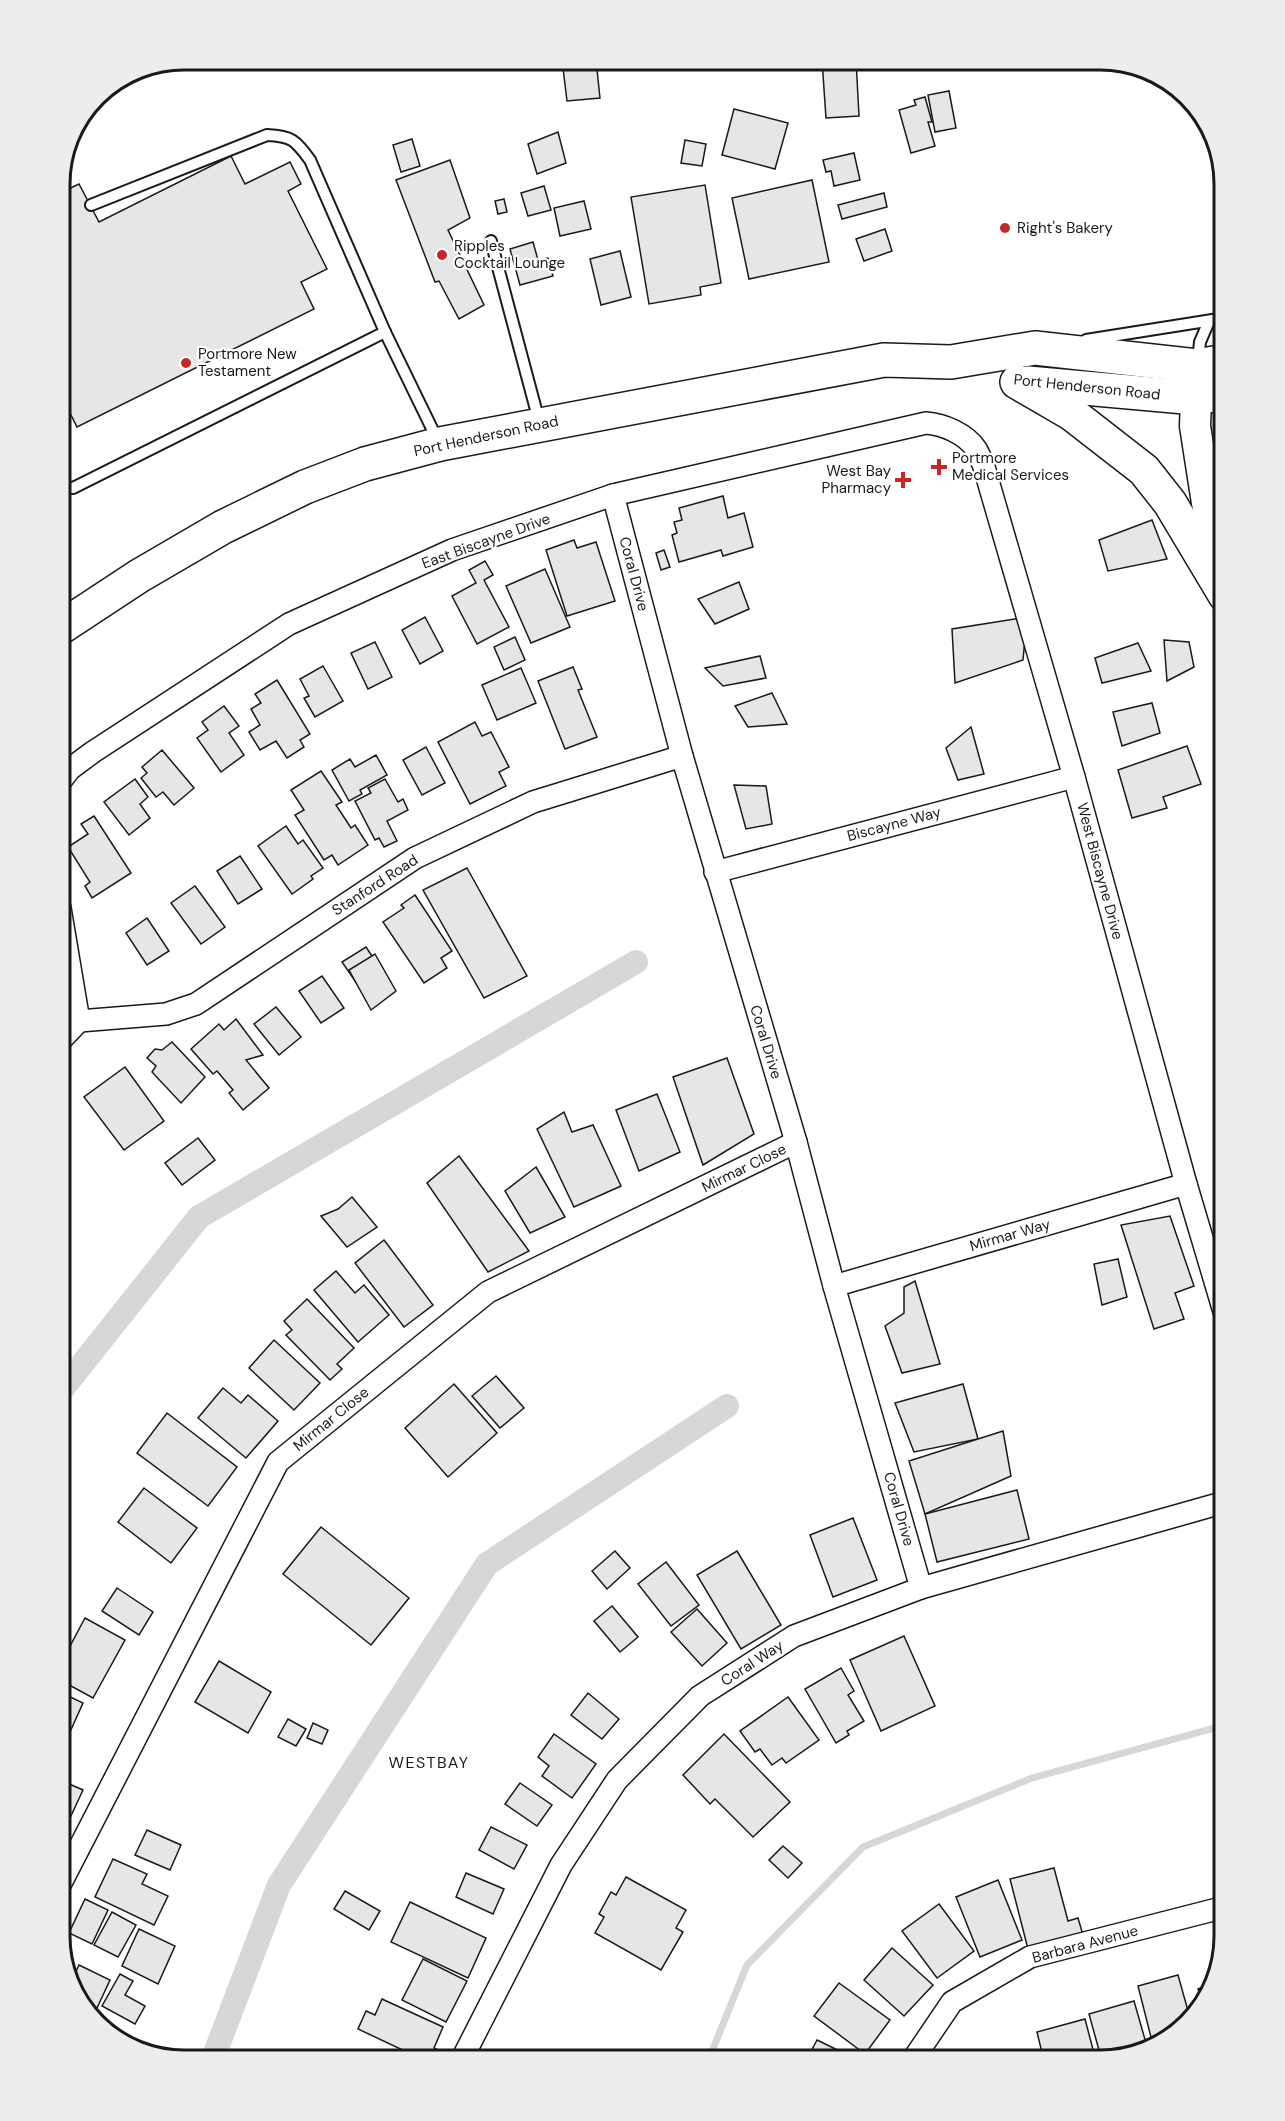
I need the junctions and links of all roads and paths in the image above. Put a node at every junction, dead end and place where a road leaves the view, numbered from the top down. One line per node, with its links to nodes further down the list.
1 (91, 205): 5 (lane)
2 (491, 241): 11 (lane)
3 (1214, 320): 4 (lane)
4 (1209, 321): 6 (lane); 8 (lane)
5 (385, 332): 13 (lane); 14 (lane)
6 (1035, 348): 7 (main road, Port Henderson Road); 8 (main road, Port Henderson Road)
7 (951, 362): 9 (main road, Port Henderson Road); 11 (main road, Port Henderson Road)
8 (1211, 364): 10 (main road)
9 (1017, 382): 10 (main road, Port Henderson Road); 17 (main road)
10 (1210, 395): 16 (main road)
11 (540, 425): 13 (main road, Port Henderson Road)
12 (959, 435): 15 (street, East Biscayne Drive); 21 (street, West Biscayne Drive)
13 (440, 444): 18 (main road, Port Henderson Road)
14 (71, 488)
15 (613, 495): 19 (street, Coral Drive); 20 (street, East Biscayne Drive)
16 (1214, 530)
17 (1214, 577)
18 (71, 621)
19 (682, 756): 22 (street, Coral Drive); 24 (street, Stanford Road)
20 (71, 769)
21 (1074, 777): 22 (street, Biscayne Way); 27 (street, West Biscayne Drive)
22 (715, 872): 26 (street, Coral Drive)
23 (71, 971): 24 (street)
24 (79, 1021): 25 (street)
25 (71, 1030)
26 (796, 1142): 29 (street, Coral Drive); 32 (street, Mirmar Close)
27 (1186, 1184): 28 (street, West Biscayne Drive); 29 (street, Mirmar Way)
28 (1214, 1278)
29 (834, 1286): 31 (street, Coral Drive)
30 (1214, 1506): 31 (street, Coral Way)
31 (921, 1588): 34 (street, Coral Way)
32 (70, 1866)
33 (1214, 1910): 35 (street, Barbara Avenue)
34 (467, 2050)
35 (919, 2050)

